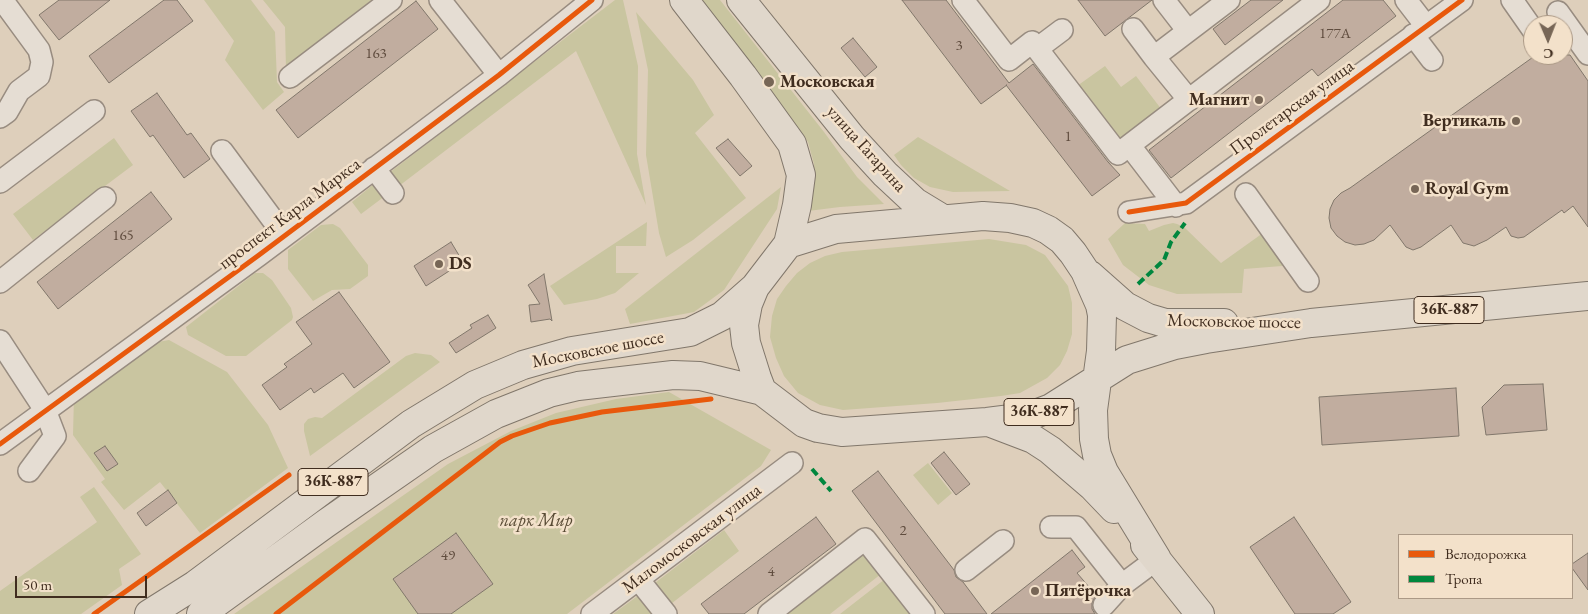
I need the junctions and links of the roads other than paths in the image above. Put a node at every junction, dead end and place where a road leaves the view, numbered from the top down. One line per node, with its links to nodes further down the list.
1 (392, 0): 25 (street)
2 (440, 0): 24 (street)
3 (592, 0): 24 (street, проспект Карла Маркса)
4 (684, 0): 40 (main road)
5 (963, 0): 20 (street)
6 (1164, 0): 19 (street)
7 (1229, 0): 19 (street)
8 (1319, 0): 26 (street)
9 (1406, 0): 18 (street)
10 (1462, 0): 18 (street, Пролетарская улица)
11 (1512, 0): 15 (street)
12 (744, 1): 38 (main road, улица Гагарина)
13 (7, 5): 28 (street)
14 (1558, 12): 21 (street)
15 (1523, 16)
16 (1133, 29): 22 (street)
17 (1062, 30): 20 (street)
18 (1420, 30): 23 (street); 36 (street, Пролетарская улица)
19 (1188, 31): 22 (street)
20 (1038, 48): 29 (street)
21 (1588, 54)
22 (1154, 57): 26 (street)
23 (1432, 60)
24 (500, 75): 31 (street, проспект Карла Маркса)
25 (290, 77)
26 (1189, 100): 29 (street)
27 (94, 111): 32 (street)
28 (0, 117)
29 (1130, 146): 36 (street)
30 (222, 152): 39 (street)
31 (374, 168): 33 (street); 39 (street, проспект Карла Маркса)
32 (0, 182)
33 (393, 193)
34 (1246, 194): 42 (street)
35 (105, 198): 43 (street)
36 (1176, 206): 37 (street, Пролетарская улица)
37 (1129, 212)
38 (943, 219): 40 (main road, Московское шоссе / 36К-887); 41 (main road, Московское шоссе / 36К-887)
39 (284, 235): 50 (street, проспект Карла Маркса)
40 (788, 244): 44 (main road, Московское шоссе / 36К-887)
41 (1085, 271): 46 (main road, Московское шоссе / 36К-887); 48 (main road, Московское шоссе / 36К-887)
42 (1308, 281)
43 (0, 282)
44 (756, 287): 49 (main road, Московское шоссе / 36К-887); 60 (main road, Московское шоссе / 36К-887)
45 (1588, 296): 46 (main road, Московское шоссе / 36К-887)
46 (1311, 323): 48 (main road, Московское шоссе / 36К-887)
47 (0, 341): 50 (street)
48 (1096, 380): 51 (main road, Московское шоссе / 36К-887); 57 (main road)
49 (762, 391): 51 (main road, Московское шоссе / 36К-887); 63 (main road, Московское шоссе / 36К-887)
50 (45, 410): 52 (street, проспект Карла Маркса); 54 (street)
51 (987, 422): 57 (main road)
52 (0, 444)
53 (792, 463): 59 (street, Маломосковская улица)
54 (29, 471)
55 (1051, 527): 61 (street)
56 (1003, 541): 58 (street)
57 (1157, 559): 61 (street); 70 (main road)
58 (966, 570)
59 (638, 579): 67 (street, Маломосковская улица); 68 (street)
60 (194, 585): 65 (main road, Московское шоссе / 36К-887); 66 (main road, Московское шоссе / 36К-887)
61 (1122, 585): 62 (street)
62 (1104, 605)
63 (201, 612)
64 (774, 613): 69 (street)
65 (149, 614)
66 (169, 614)
67 (592, 614)
68 (666, 614)
69 (924, 614)
70 (1200, 614)

